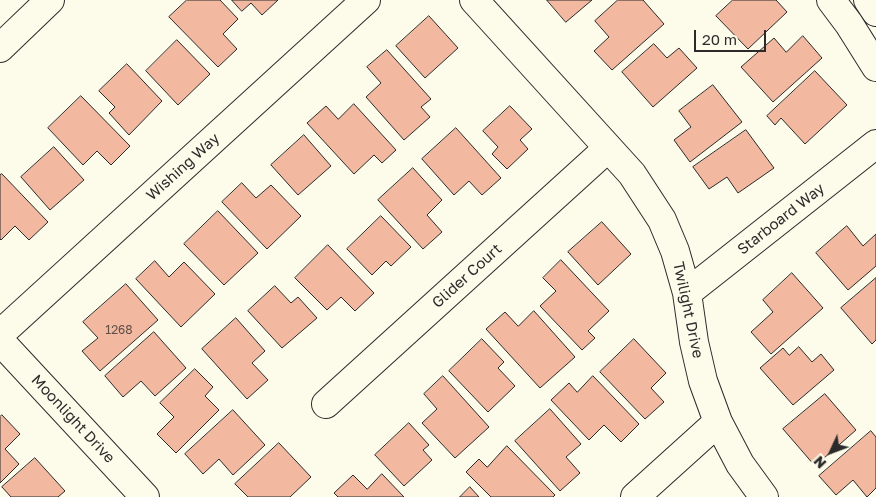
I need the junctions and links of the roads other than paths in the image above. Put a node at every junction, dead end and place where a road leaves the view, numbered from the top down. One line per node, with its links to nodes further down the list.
1 (50, 0): 7 (street)
2 (366, 0): 12 (street, Wishing Way)
3 (474, 0): 10 (street, Twilight Drive)
4 (831, 0): 8 (street)
5 (868, 0): 6 (street)
6 (876, 12)
7 (0, 48)
8 (876, 67)
9 (876, 144): 11 (street, Starboard Way)
10 (608, 148): 11 (street, Twilight Drive); 14 (street, Glider Court)
11 (687, 293): 15 (street, Twilight Drive)
12 (0, 334)
13 (0, 341): 16 (street, Moonlight Drive)
14 (326, 404)
15 (718, 422): 17 (street); 18 (street, Twilight Drive)
16 (146, 497)
17 (635, 497)
18 (764, 497)

